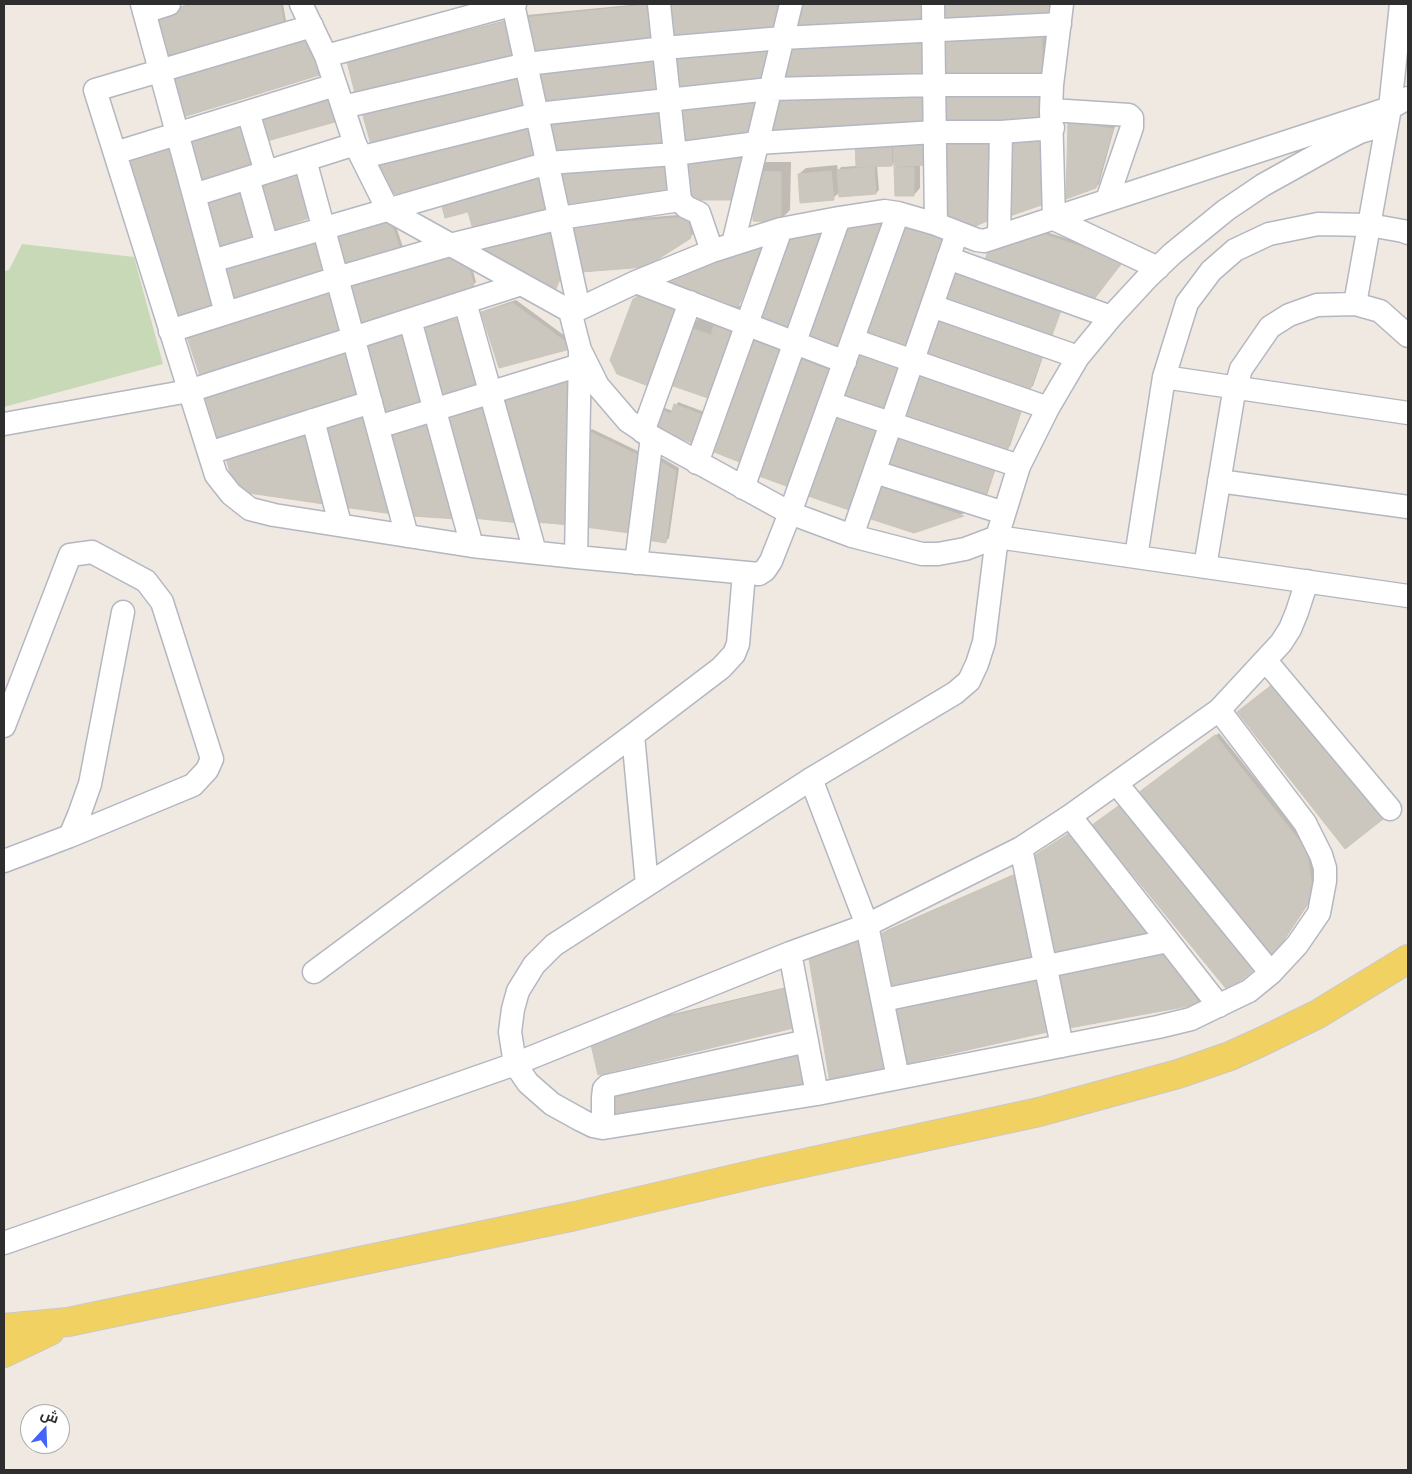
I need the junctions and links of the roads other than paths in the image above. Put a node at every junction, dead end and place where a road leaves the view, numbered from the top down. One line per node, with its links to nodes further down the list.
1 (168, 4): 8 (street)
2 (301, 4): 10 (street)
3 (514, 4): 14 (street); 15 (street)
4 (660, 4): 13 (street)
5 (791, 4): 12 (street)
6 (933, 4): 11 (street)
7 (1401, 4): 23 (street)
8 (143, 8): 16 (street)
9 (1061, 14): 11 (street); 19 (street)
10 (312, 26): 14 (street); 16 (street)
11 (933, 30): 12 (street); 18 (street)
12 (782, 38): 13 (street); 20 (street)
13 (664, 48): 15 (street); 21 (street)
14 (326, 56): 17 (street)
15 (526, 64): 22 (street); 25 (street)
16 (160, 71): 29 (street); 32 (street)
17 (336, 85): 22 (street); 24 (street)
18 (934, 85): 19 (street); 20 (street); 27 (street)
19 (1052, 85): 26 (street)
20 (770, 90): 21 (street); 30 (street)
21 (669, 100): 25 (street); 33 (street)
22 (343, 107): 31 (street)
23 (1399, 107): 39 (street); 46 (street); 57 (street)
24 (248, 112): 29 (street); 36 (street)
25 (538, 114): 31 (street); 35 (street)
26 (1052, 119): 28 (street); 39 (street); 44 (street)
27 (934, 132): 28 (street); 30 (street); 45 (street)
28 (1001, 132): 51 (street)
29 (177, 134): 32 (street); 37 (street)
30 (757, 144): 33 (street); 54 (street)
31 (359, 151): 34 (street); 40 (street)
32 (115, 153): 70 (street)
33 (675, 154): 35 (street); 38 (street)
34 (305, 160): 36 (street); 47 (street)
35 (548, 163): 40 (street); 42 (street)
36 (257, 175): 37 (street); 52 (street)
37 (194, 195): 56 (street)
38 (680, 200): 42 (street); 54 (street)
39 (1107, 200): 44 (street)
40 (388, 210): 47 (street); 53 (street)
41 (898, 213): 43 (street); 45 (street); 73 (street)
42 (560, 218): 53 (street); 65 (street)
43 (839, 218): 48 (street); 74 (street)
44 (1054, 219): 51 (street); 57 (street)
45 (936, 224): 49 (street)
46 (1369, 225): 50 (street); 63 (street); 79 (street)
47 (324, 229): 52 (street); 58 (street)
48 (782, 229): 54 (street); 69 (street)
49 (957, 233): 51 (street); 55 (street)
50 (1408, 233)
51 (999, 235)
52 (267, 245): 56 (street)
53 (450, 245): 58 (street); 60 (street)
54 (723, 247): 59 (street)
55 (948, 258): 64 (street); 67 (street)
56 (212, 261): 66 (street)
57 (1158, 268): 67 (street)
58 (337, 278): 66 (street); 72 (street)
59 (636, 282): 62 (street); 65 (street)
60 (521, 284): 61 (street); 65 (street)
61 (465, 302): 68 (street); 82 (street)
62 (690, 302): 69 (street); 92 (street)
63 (1355, 304): 71 (street); 80 (street)
64 (932, 306): 76 (street); 77 (street)
65 (575, 310): 75 (street)
66 (226, 312): 70 (street)
67 (1111, 317): 76 (street)
68 (410, 320): 72 (street); 86 (street)
69 (747, 325): 74 (street); 94 (street)
70 (170, 331): 81 (street)
71 (1408, 336)
72 (353, 338): 81 (street); 83 (street)
73 (853, 340): 77 (street); 78 (street)
74 (795, 343): 78 (street); 98 (street)
75 (580, 357): 82 (street); 92 (street); 108 (street)
76 (1078, 358): 85 (street)
77 (913, 361): 85 (street); 89 (street)
78 (845, 362): 84 (street)
79 (1164, 377): 80 (street); 109 (street)
80 (1236, 388): 87 (street); 97 (street)
81 (189, 391): 90 (street); 93 (street)
82 (490, 392): 86 (street); 107 (street)
83 (371, 402): 88 (street); 91 (street)
84 (830, 403): 89 (street); 100 (street)
85 (1048, 408): 95 (street)
86 (434, 409): 91 (street); 106 (street)
87 (1408, 413)
88 (313, 420): 93 (street); 102 (street)
89 (891, 423): 95 (street); 96 (street)
90 (4, 424)
91 (378, 427): 103 (street)
92 (647, 434): 94 (street); 110 (street)
93 (209, 453): 102 (street)
94 (697, 463): 98 (street)
95 (1019, 466): 101 (street)
96 (874, 472): 101 (street); 104 (street)
97 (1220, 480): 99 (street); 111 (street)
98 (744, 488): 100 (street)
99 (1408, 507)
100 (790, 512): 104 (street); 112 (street)
101 (1004, 512): 105 (street)
102 (340, 524): 103 (street)
103 (407, 536): 106 (street)
104 (852, 536): 105 (street)
105 (997, 537): 109 (street); 120 (street)
106 (472, 546): 107 (street)
107 (535, 552): 108 (street)
108 (576, 557): 110 (street)
109 (1136, 557): 111 (street)
110 (636, 563): 112 (street)
111 (1205, 567): 113 (street)
112 (744, 573): 119 (street)
113 (1307, 582): 114 (street); 116 (street)
114 (1407, 592)
115 (123, 612): 124 (street)
116 (1266, 660): 117 (street); 122 (street)
117 (1219, 710): 121 (street); 134 (street)
118 (4, 726): 124 (street)
119 (632, 735): 127 (street); 133 (street)
120 (811, 779): 127 (street); 128 (street)
121 (1117, 784): 123 (street); 134 (street)
122 (1390, 809)
123 (1070, 816): 125 (street); 129 (street)
124 (70, 836): 126 (street)
125 (1021, 848): 128 (street); 132 (street)
126 (4, 861)
127 (647, 885): 139 (street)
128 (867, 925): 130 (street); 135 (street)
129 (1168, 941): 132 (street); 136 (street)
130 (790, 953): 137 (street); 139 (street)
131 (1408, 959): 144 (main road)
132 (1045, 966): 135 (street); 138 (street)
133 (314, 972)
134 (1271, 973): 136 (street)
135 (883, 1000): 140 (street)
136 (1219, 1006): 138 (street)
137 (807, 1041): 141 (street); 142 (street)
138 (1062, 1046): 140 (street)
139 (515, 1064): 142 (street); 143 (street)
140 (898, 1078): 141 (street)
141 (817, 1094): 142 (street)
142 (603, 1128)
143 (4, 1243)
144 (68, 1322): 145 (main road); 146 (main road)
145 (4, 1328)
146 (4, 1353)

